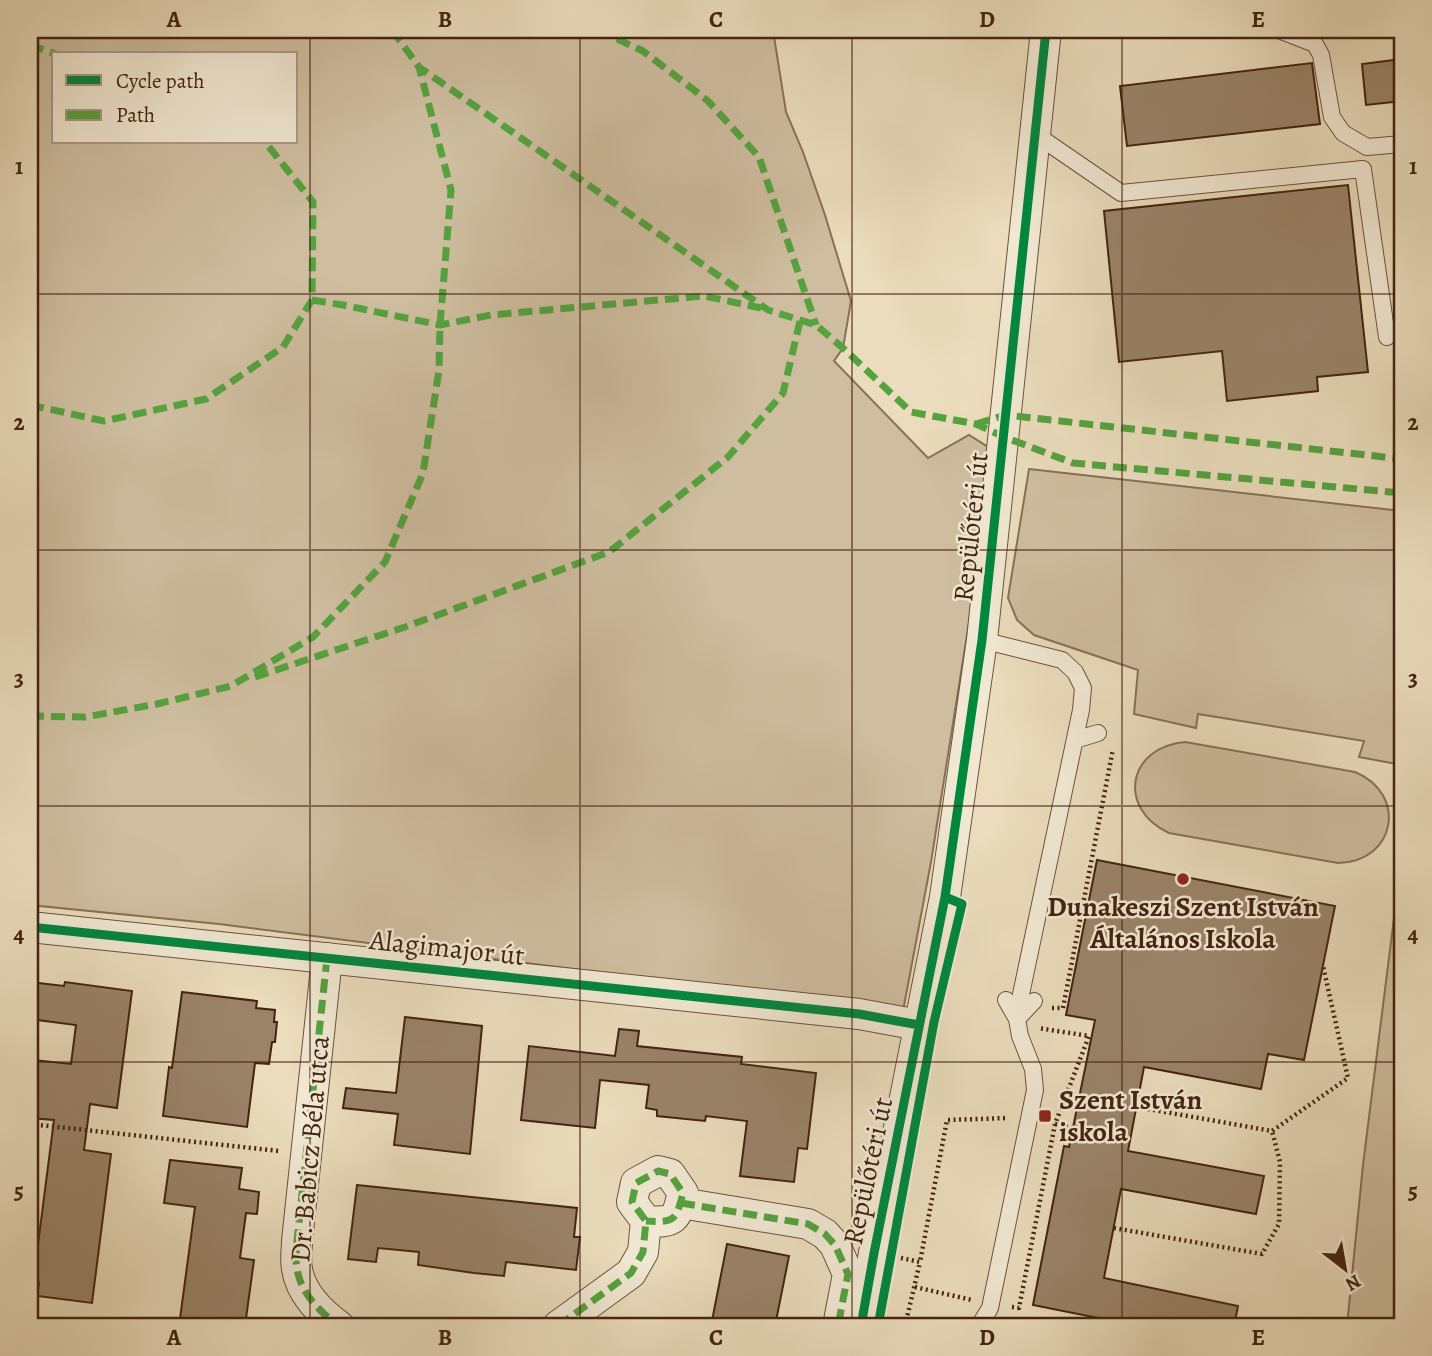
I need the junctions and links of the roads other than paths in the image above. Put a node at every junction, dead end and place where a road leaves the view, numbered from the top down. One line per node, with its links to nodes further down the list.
1 (1046, 30): 3 (street, Repülőtéri út)
2 (1279, 30): 4 (lane)
3 (1035, 134): 5 (lane); 6 (street, Repülőtéri út)
4 (1402, 144)
5 (1387, 337)
6 (982, 640): 8 (lane); 15 (street, Repülőtéri út)
7 (1098, 733): 8 (lane)
8 (1075, 740): 14 (lane)
9 (30, 927): 10 (street, Alagimajor út)
10 (327, 958): 13 (street, Alagimajor út); 21 (street, Dr. Babicz Béla utca)
11 (1006, 1000): 14 (lane)
12 (1034, 1001): 14 (lane)
13 (859, 1014): 15 (street); 16 (street, Repülőtéri út)
14 (1017, 1019): 18 (lane)
15 (919, 1026): 16 (street, Repülőtéri út)
16 (907, 1090): 24 (street, Repülőtéri út)
17 (1019, 1096): 18 (lane)
18 (1029, 1118): 25 (lane)
19 (681, 1203): 20 (street); 20 (street); 23 (street)
20 (646, 1221): 22 (street)
21 (339, 1326)
22 (558, 1326)
23 (838, 1326)
24 (861, 1326)
25 (979, 1326)

